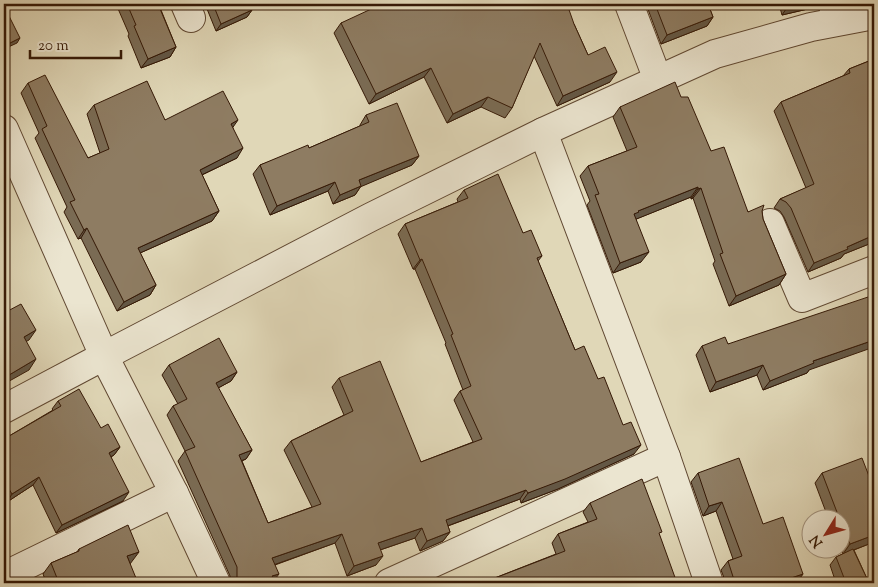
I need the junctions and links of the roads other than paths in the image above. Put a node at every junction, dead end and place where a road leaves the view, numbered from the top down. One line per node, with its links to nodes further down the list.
1 (629, 4): 4 (street)
2 (830, 13): 3 (street); 4 (street)
3 (874, 15)
4 (658, 80): 6 (street)
5 (4, 129): 9 (street)
6 (544, 132): 9 (street); 11 (street)
7 (770, 224): 8 (street)
8 (874, 270)
9 (104, 356): 10 (street); 12 (street)
10 (4, 409)
11 (666, 457): 15 (street); 16 (street)
12 (174, 494): 13 (street); 14 (street)
13 (4, 576)
14 (216, 583)
15 (389, 583)
16 (709, 583)

